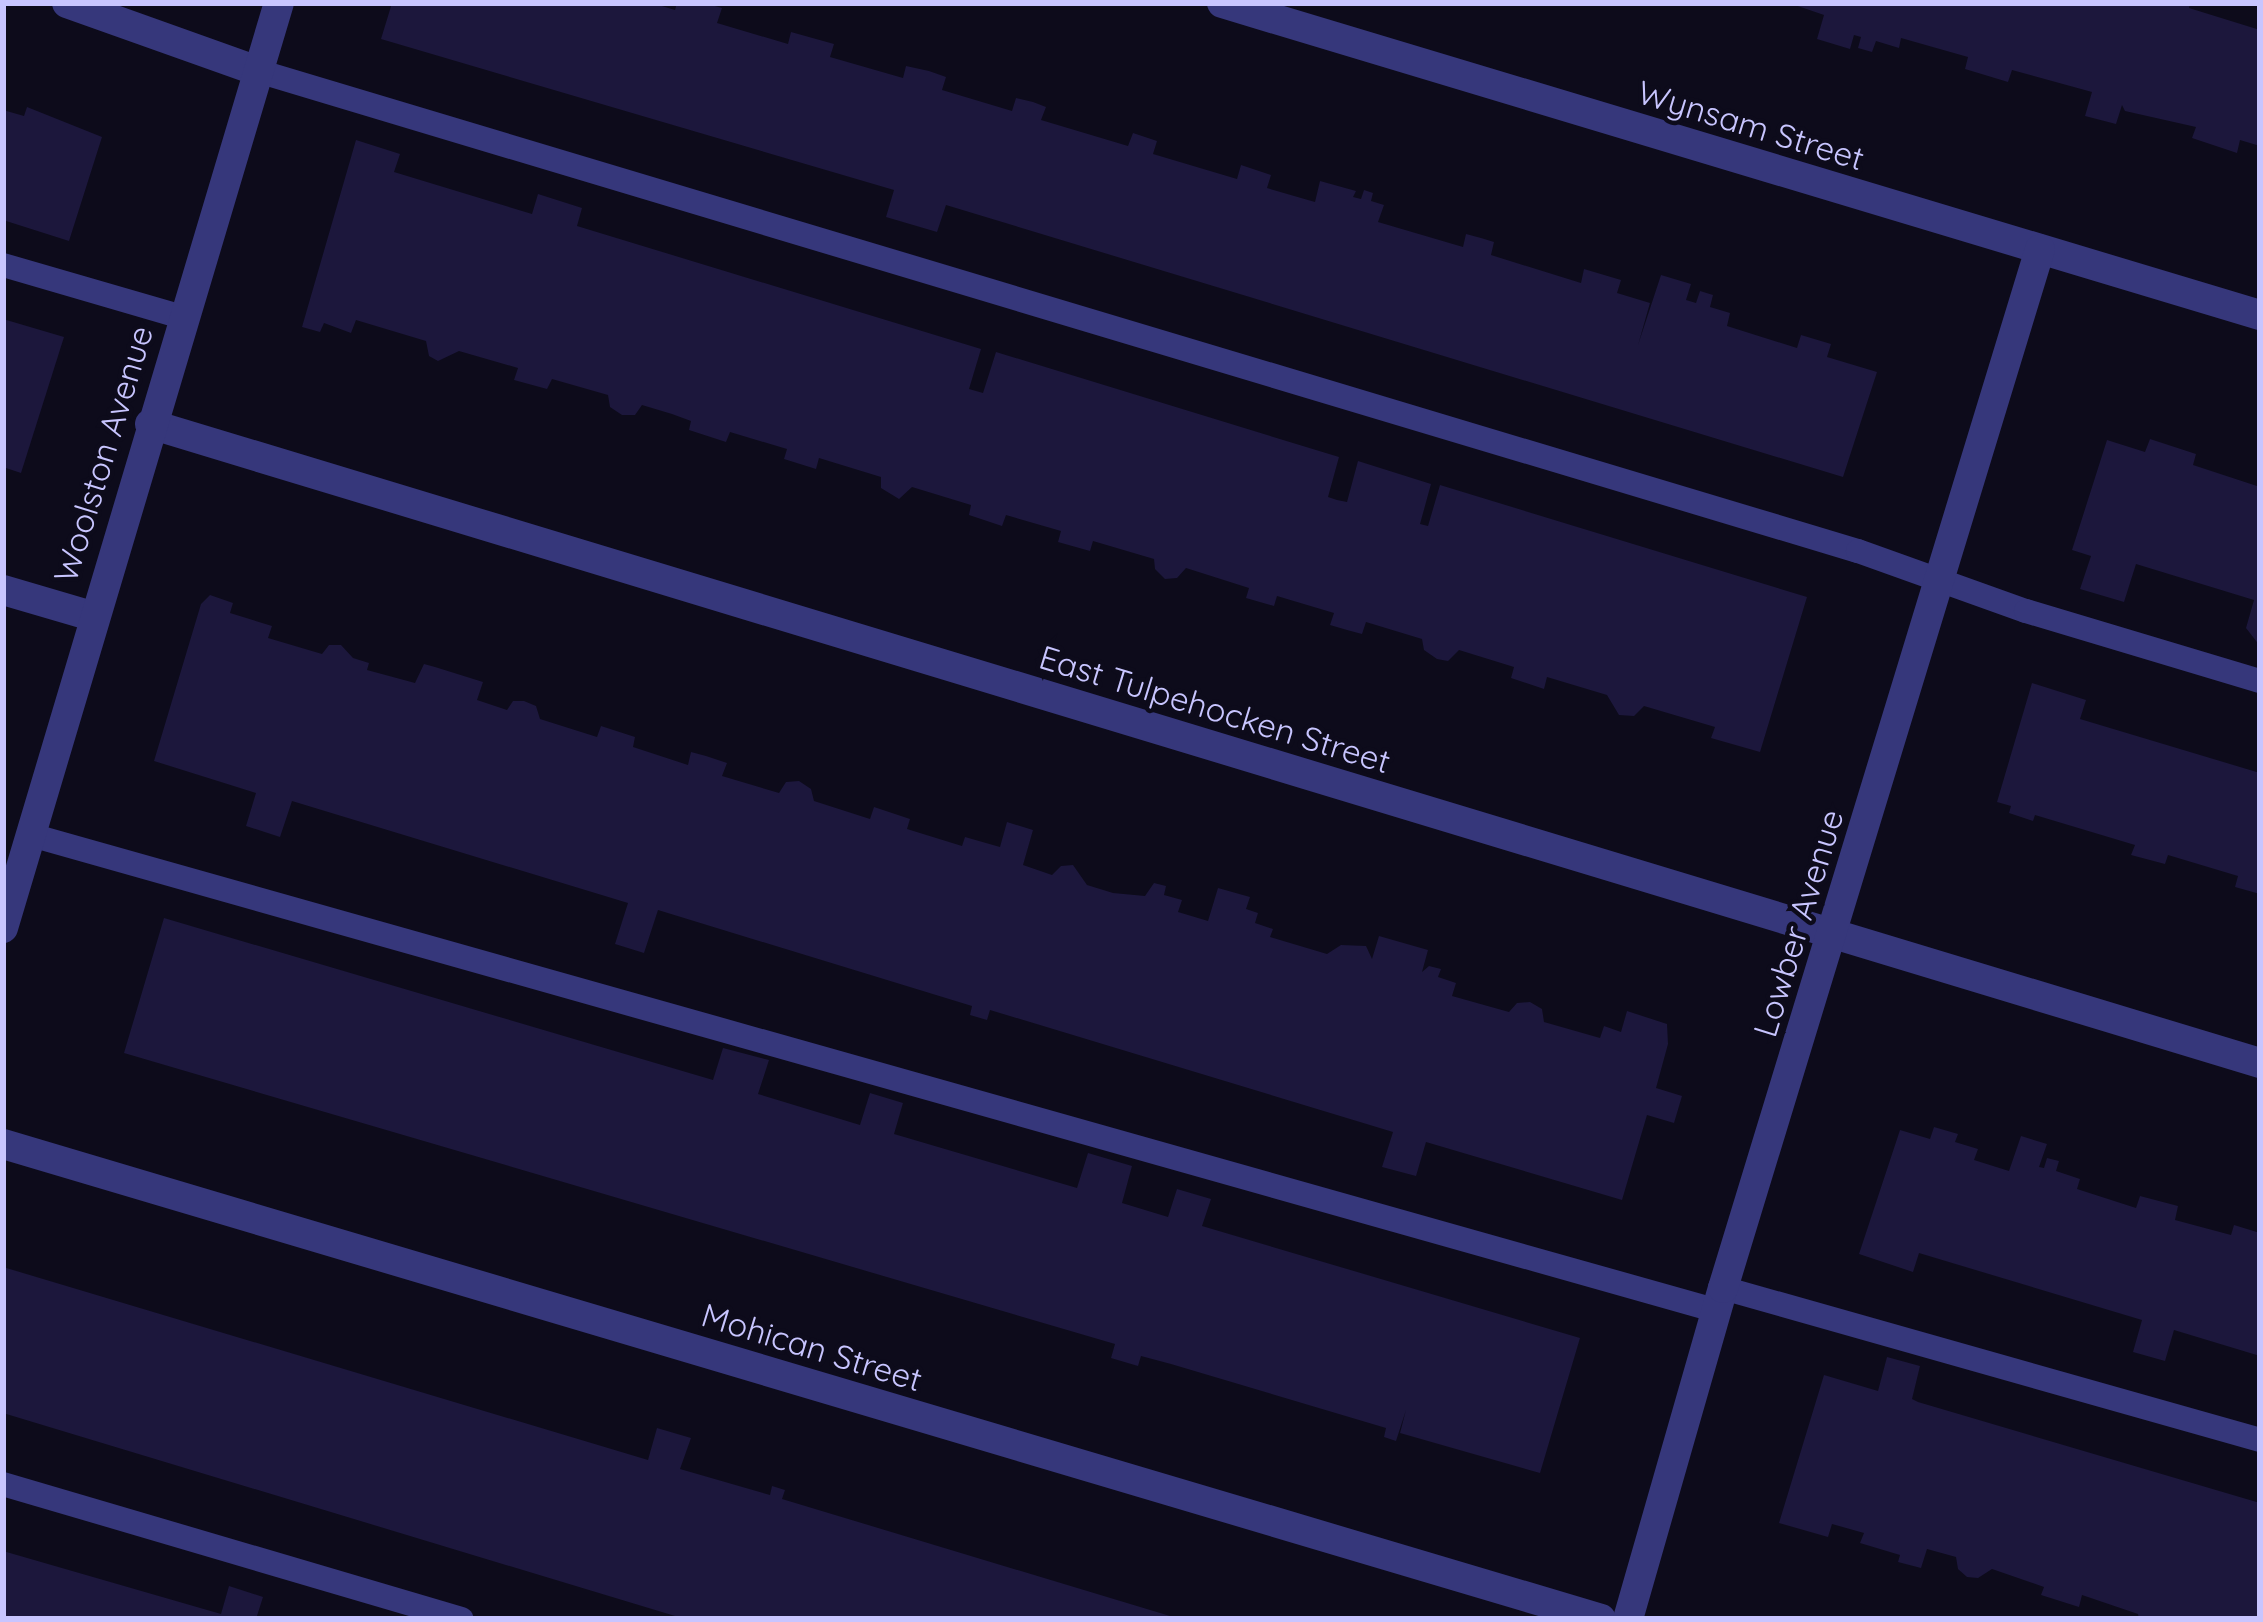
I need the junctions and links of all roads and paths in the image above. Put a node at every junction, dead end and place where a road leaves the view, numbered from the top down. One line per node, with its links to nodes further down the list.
1 (67, 3): 4 (street)
2 (279, 3): 4 (street, Woolston Avenue)
3 (1222, 3): 5 (street, Wynsam Street)
4 (258, 71): 8 (street, Woolston Avenue); 10 (lane)
5 (2039, 249): 7 (street, Wynsam Street); 10 (street, Lowber Avenue)
6 (3, 265): 8 (lane)
7 (2260, 315)
8 (182, 317): 9 (street, Woolston Avenue)
9 (150, 424): 12 (street, Woolston Avenue); 17 (street, East Tulpehocken Street)
10 (1940, 579): 13 (lane); 17 (street, Lowber Avenue)
11 (3, 590): 12 (street)
12 (92, 616): 14 (street, Woolston Avenue)
13 (2260, 681)
14 (31, 836): 15 (street, Woolston Avenue); 20 (lane)
15 (9, 891): 16 (street, Woolston Avenue)
16 (3, 928)
17 (1833, 934): 18 (street, East Tulpehocken Street); 20 (street, Lowber Avenue)
18 (2260, 1063)
19 (3, 1144): 24 (street, Mohican Street)
20 (1720, 1299): 21 (lane); 25 (street, Lowber Avenue)
21 (2260, 1440)
22 (3, 1484): 23 (lane)
23 (462, 1619)
24 (1601, 1619)
25 (1628, 1619)

